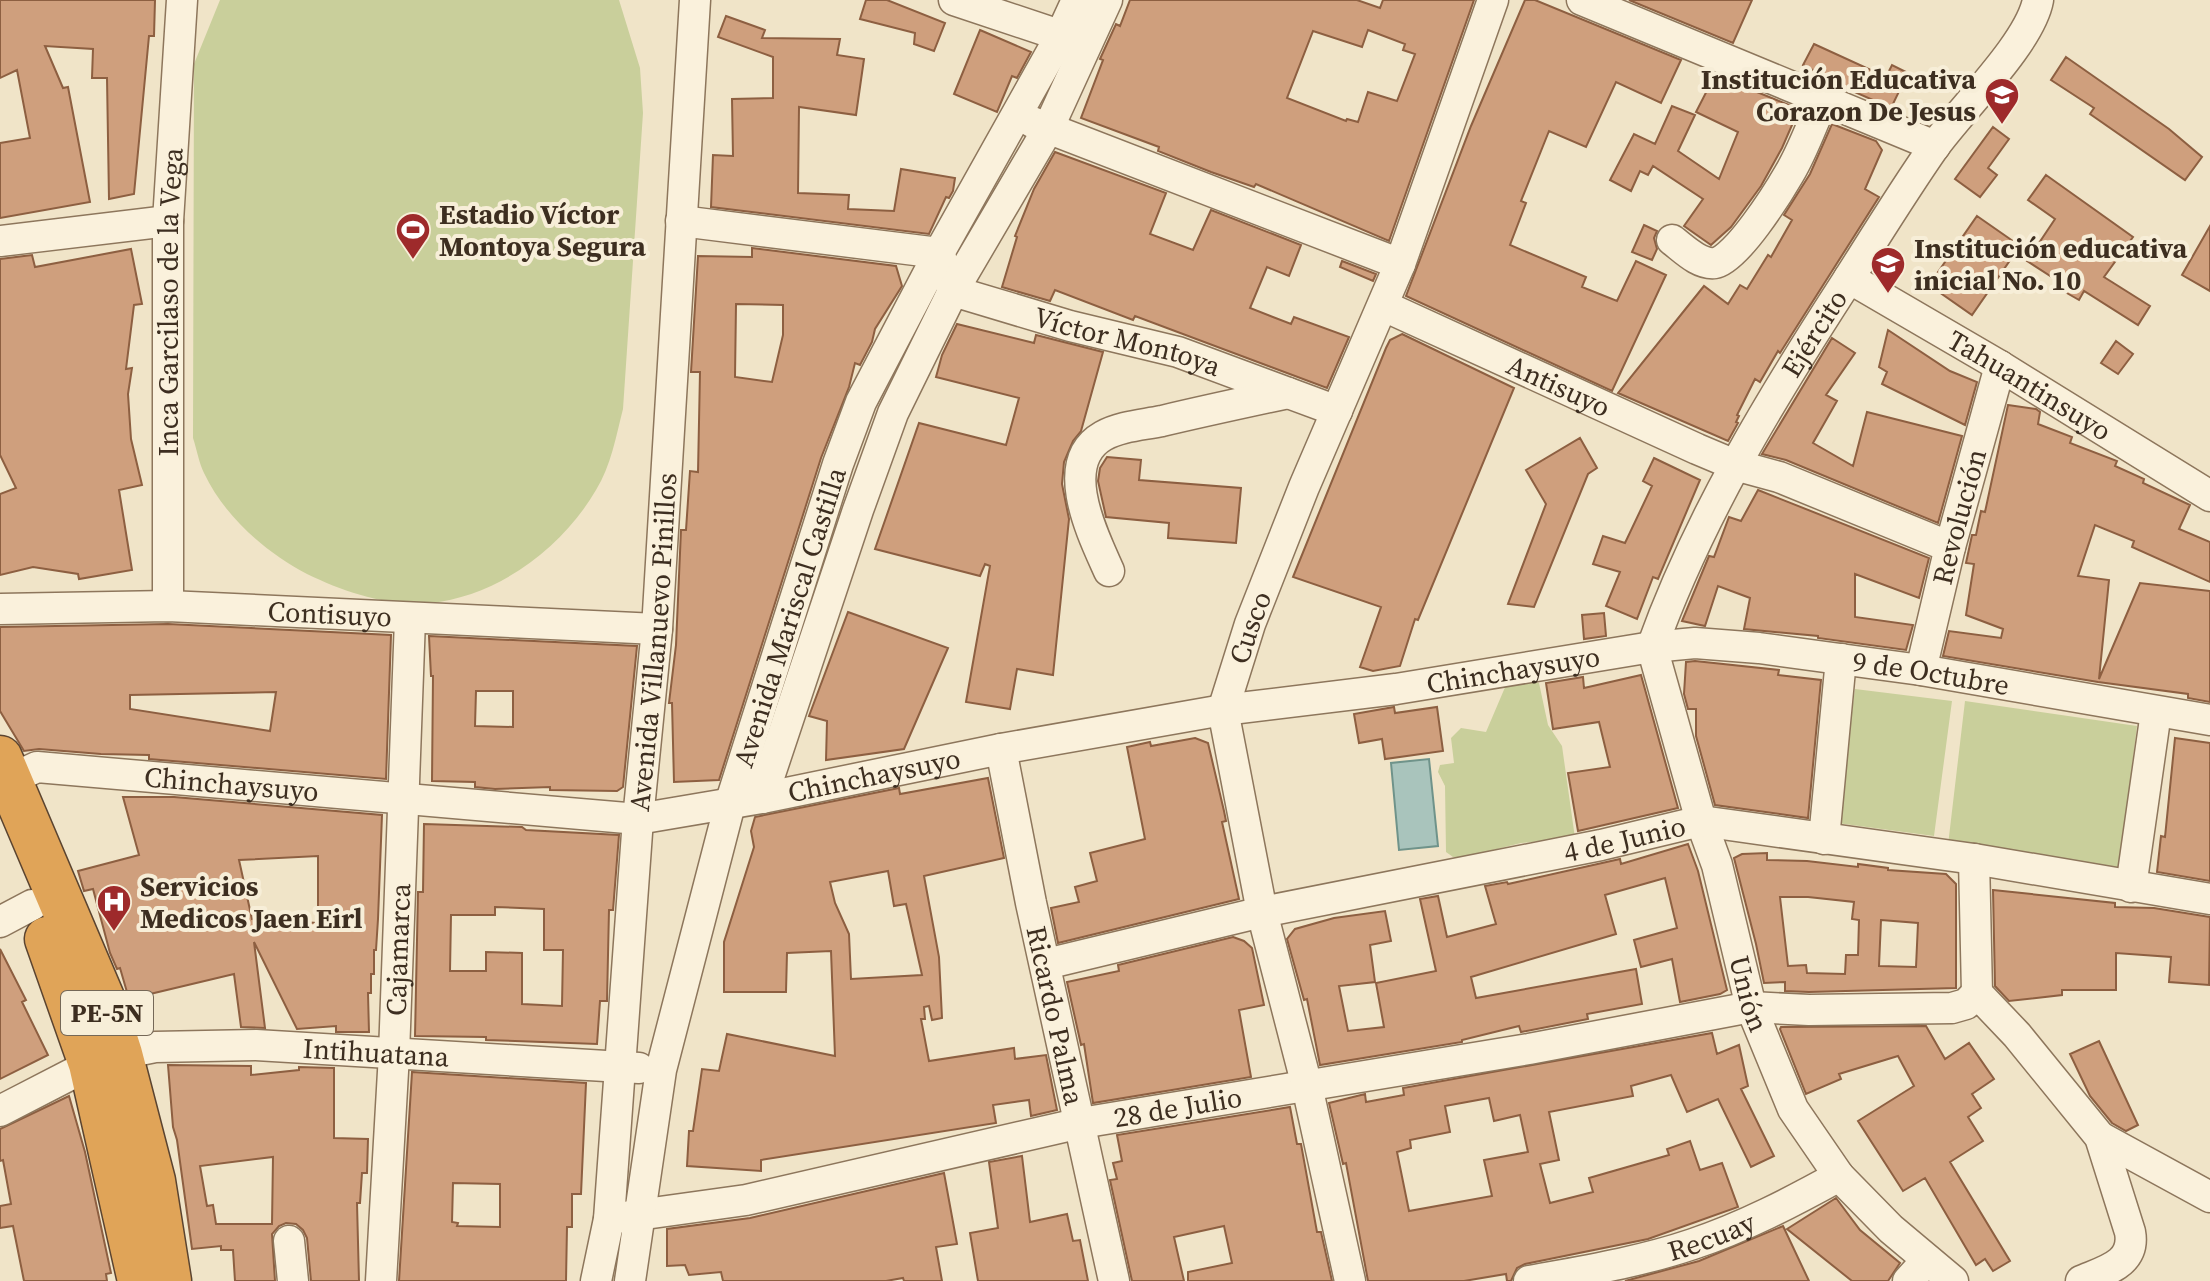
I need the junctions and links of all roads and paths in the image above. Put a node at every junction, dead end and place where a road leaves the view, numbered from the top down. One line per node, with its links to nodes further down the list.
1 (182, 0): 14 (street, Inca Garcilaso de la Vega)
2 (695, 0): 15 (street, Avenida Villanuevo Pinillos)
3 (954, 0): 9 (street)
4 (1077, 0): 9 (street, Avenida Mariscal Castilla)
5 (1107, 0): 9 (street, Avenida Mariscal Castilla)
6 (1493, 0): 19 (street, Cusco)
7 (1582, 0): 10 (street)
8 (2038, 0): 13 (street, Ejército)
9 (1073, 40): 11 (street, Avenida Mariscal Castilla); 12 (street, Avenida Mariscal Castilla)
10 (1823, 100): 13 (street); 16 (street)
11 (1018, 116): 12 (street); 18 (street, Avenida Mariscal Castilla)
12 (1048, 129): 19 (street); 21 (street, Avenida Mariscal Castilla)
13 (1935, 146): 20 (street, Ejército)
14 (168, 221): 17 (street); 30 (street, Inca Garcilaso de la Vega)
15 (681, 221): 18 (street); 33 (street, Avenida Villanuevo Pinillos)
16 (1672, 240)
17 (0, 241)
18 (939, 253): 21 (street); 44 (street, Avenida Mariscal Castilla)
19 (1400, 264): 22 (street, Cusco)
20 (1849, 278): 23 (street, Tahuantinsuyo); 26 (street, Ejército)
21 (953, 291): 24 (street, Víctor Montoya); 42 (street, Avenida Mariscal Castilla)
22 (1384, 306): 25 (street, Cusco); 26 (street, Antisuyo)
23 (2000, 366): 27 (street, Tahuantinsuyo); 28 (street, Revolución)
24 (1288, 393): 25 (street, Víctor Montoya); 29 (street)
25 (1337, 411): 37 (street, Cusco)
26 (1735, 465): 28 (street, Antisuyo); 34 (street, Ejército)
27 (2210, 496)
28 (1950, 547): 36 (street, Revolución)
29 (1109, 571)
30 (168, 606): 31 (street, Contisuyo); 32 (street, Contisuyo)
31 (0, 609)
32 (410, 619): 33 (street, Contisuyo); 43 (street, Cajamarca)
33 (657, 629): 45 (street, Avenida Villanuevo Pinillos)
34 (1652, 647): 35 (street, 9 de Octubre); 37 (street, Chinchaysuyo); 46 (street, Unión)
35 (1841, 659): 36 (street, 9 de Octubre); 48 (street)
36 (1921, 670): 38 (street, 9 de Octubre)
37 (1223, 710): 40 (street, Chinchaysuyo); 52 (street, Cusco)
38 (2156, 712): 39 (street, 9 de Octubre); 50 (street)
39 (2210, 720)
40 (1001, 749): 42 (street, Chinchaysuyo); 54 (street, Ricardo Palma)
41 (3, 774): 43 (street, Chinchaysuyo); 58 (highway, PE-5N)
42 (762, 798): 44 (street, Chinchaysuyo)
43 (403, 800): 45 (street, Chinchaysuyo); 57 (street, Cajamarca)
44 (730, 804): 45 (street, Chinchaysuyo); 60 (street, Avenida Mariscal Castilla)
45 (638, 819): 59 (street, Avenida Villanuevo Pinillos)
46 (1701, 821): 48 (street, 4 de Junio); 52 (street, 4 de Junio); 56 (street, Unión)
47 (0, 830): 53 (highway, PE-5N)
48 (1824, 839): 49 (street, 4 de Junio)
49 (1974, 859): 50 (street, 4 de Junio); 55 (street)
50 (2131, 887): 51 (street, 4 de Junio)
51 (2210, 899)
52 (1262, 912): 54 (street, 4 de Junio); 61 (street, Cusco)
53 (16, 914): 58 (highway, PE-5N)
54 (1046, 964): 63 (street, Ricardo Palma)
55 (1977, 993): 56 (street, 28 de Julio); 64 (street)
56 (1751, 1007): 61 (street, 28 de Julio); 65 (street, Unión)
57 (394, 1054): 58 (street, Intihuatana); 59 (street, Intihuatana); 75 (street, Cajamarca)
58 (105, 1059): 62 (street, Intihuatana); 72 (highway, PE-5N); 73 (highway, PE-5N)
59 (620, 1066): 60 (street, Intihuatana); 68 (street, Avenida Villanuevo Pinillos)
60 (661, 1070): 67 (street, Avenida Mariscal Castilla)
61 (1307, 1086): 63 (street, 28 de Julio); 79 (street, Cusco)
62 (0, 1111)
63 (1081, 1123): 67 (street, 28 de Julio); 78 (street, Ricardo Palma)
64 (2100, 1137): 66 (street); 82 (street)
65 (1839, 1176): 70 (street, Unión); 71 (street, Recuay)
66 (2210, 1197)
67 (640, 1216): 68 (street, 28 de Julio); 77 (street, Avenida Mariscal Castilla)
68 (609, 1219): 76 (street, Avenida Villanuevo Pinillos)
69 (289, 1241): 74 (street)
70 (1918, 1270): 81 (street, Unión)
71 (1610, 1273): 80 (street, Recuay)
72 (140, 1281)
73 (169, 1281)
74 (293, 1281)
75 (381, 1281)
76 (596, 1281)
77 (630, 1281)
78 (1114, 1281)
79 (1350, 1281)
80 (1529, 1281)
81 (1953, 1281)
82 (2081, 1281)

